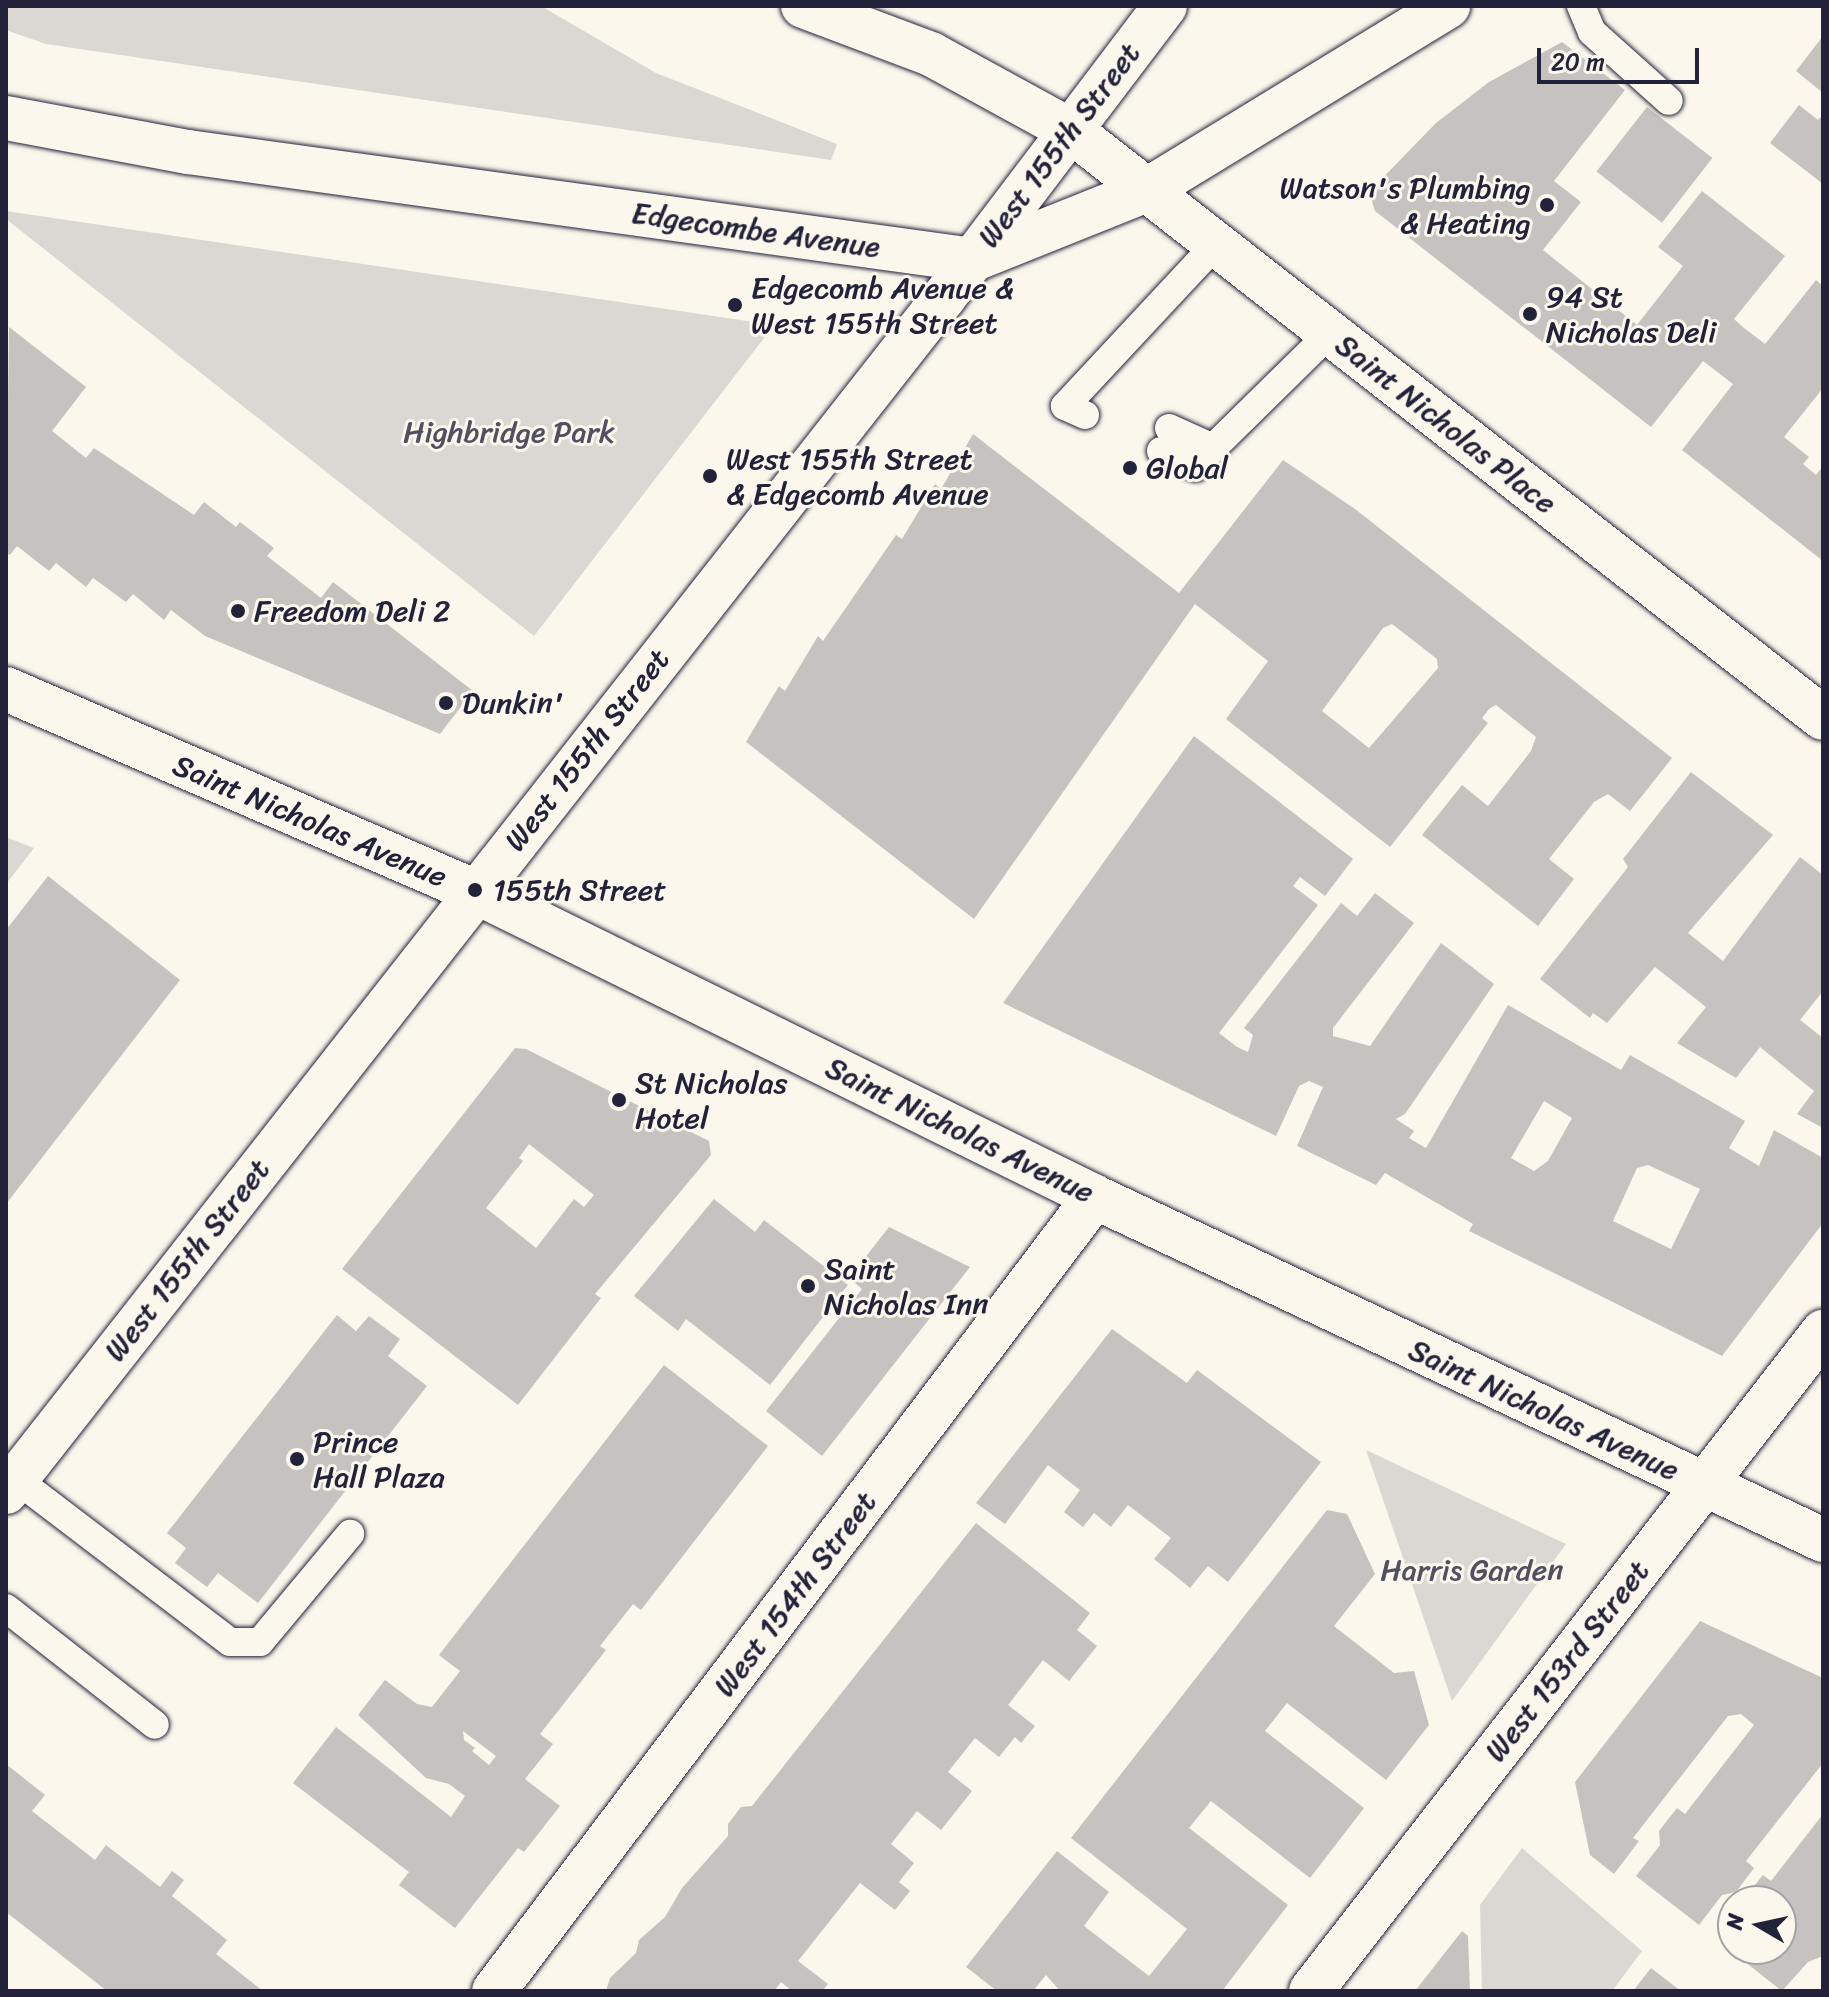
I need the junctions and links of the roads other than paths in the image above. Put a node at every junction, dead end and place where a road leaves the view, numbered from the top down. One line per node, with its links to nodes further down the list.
1 (803, 6): 7 (street, Saint Nicholas Place)
2 (1165, 6): 7 (street, West 155th Street)
3 (1448, 6): 8 (street, Edgecombe Avenue)
4 (1581, 6): 5 (lane)
5 (1669, 101)
6 (6, 118): 10 (street, Edgecombe Avenue)
7 (1070, 130): 8 (street, Saint Nicholas Place); 10 (street, West 155th Street)
8 (1147, 190): 9 (street, Saint Nicholas Place); 10 (street, Edgecombe Avenue)
9 (1216, 244): 11 (street, Saint Nicholas Place); 12 (lane)
10 (972, 260): 16 (street, West 155th Street)
11 (1330, 333): 13 (lane); 15 (street, Saint Nicholas Place)
12 (1087, 398)
13 (1165, 439)
14 (6, 689): 16 (street, Saint Nicholas Avenue)
15 (1823, 718)
16 (474, 891): 17 (street, Saint Nicholas Avenue); 19 (street, West 155th Street)
17 (1095, 1197): 20 (street, Saint Nicholas Avenue); 25 (street, West 154th Street)
18 (1823, 1332): 20 (street, West 153rd Street)
19 (11, 1485): 21 (lane)
20 (1703, 1485): 22 (street, Saint Nicholas Avenue); 26 (street, West 153rd Street)
21 (350, 1534)
22 (1823, 1540)
23 (6, 1608): 24 (lane)
24 (155, 1725)
25 (494, 1991)
26 (1311, 1991)

